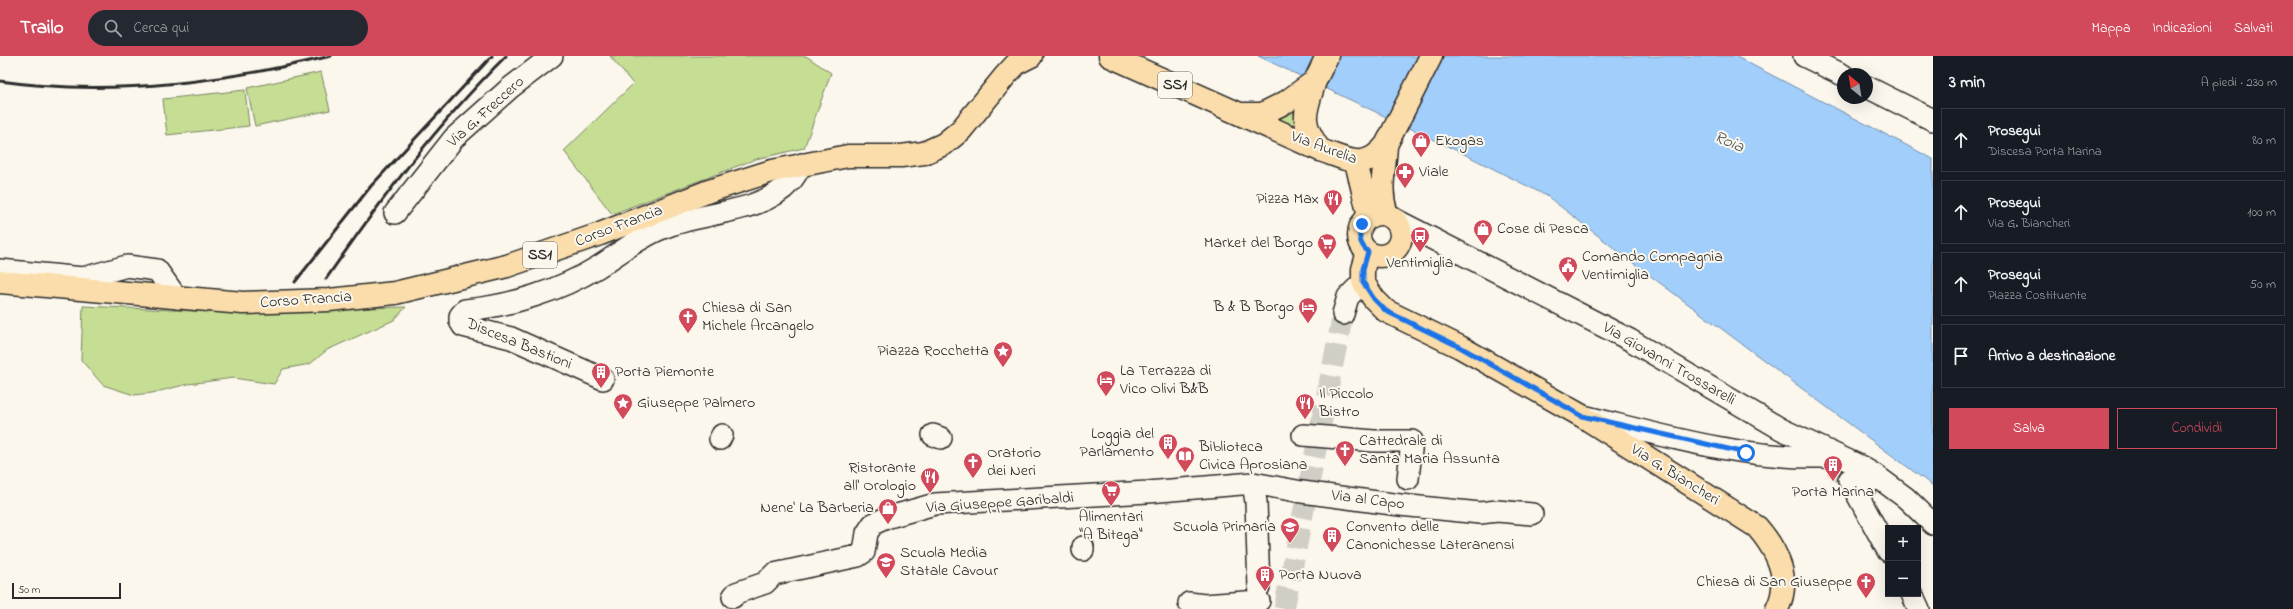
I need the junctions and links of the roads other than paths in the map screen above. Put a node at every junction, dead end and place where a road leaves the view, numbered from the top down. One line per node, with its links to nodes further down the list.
1 (552, 56): 16 (street, Via G. Freccero)
2 (1110, 56): 10 (main road, SS1)
3 (1327, 56): 8 (main road, SS1)
4 (1431, 56): 12 (main road)
5 (1804, 56): 7 (street)
6 (1019, 58): 15 (main road, Corso Francia / SS1)
7 (1837, 72)
8 (1314, 81): 10 (main road, SS1); 13 (main road)
9 (1873, 90): 11 (street)
10 (1241, 114): 13 (main road, Via Aurelia / SS1)
11 (1933, 120)
12 (1390, 137): 14 (main road, Via Aurelia); 17 (main road)
13 (1320, 150): 14 (main road, Via Aurelia / SS1)
14 (1356, 162): 17 (main road)
15 (802, 164): 22 (main road, Corso Francia / SS1); 24 (street, Discesa Bastioni)
16 (395, 213)
17 (1384, 217): 18 (main road); 18 (main road); 27 (street, Via Giovanni Trossarelli)
18 (1368, 252): 21 (main road)
19 (0, 270): 22 (street)
20 (0, 282): 22 (main road, Corso Francia / SS1)
21 (1363, 282): 23 (street); 25 (main road, Via G. Biancheri)
22 (177, 298)
23 (1343, 314)
24 (603, 380)
25 (1582, 416): 27 (street); 38 (main road, Via G. Biancheri)
26 (1303, 435): 29 (street)
27 (1839, 470): 28 (street); 28 (street, Via Giovanni Trossarelli); 33 (street)
28 (1875, 475): 32 (street, Via Giovanni Trossarelli)
29 (1408, 479)
30 (1253, 483): 31 (street, Via al Capo); 35 (street); 37 (street, Via Giuseppe Garibaldi)
31 (1532, 514)
32 (1933, 524)
33 (1885, 546)
34 (1913, 597): 39 (street)
35 (1259, 599): 36 (street)
36 (1189, 603)
37 (733, 605)
38 (1777, 609)
39 (1919, 609)

